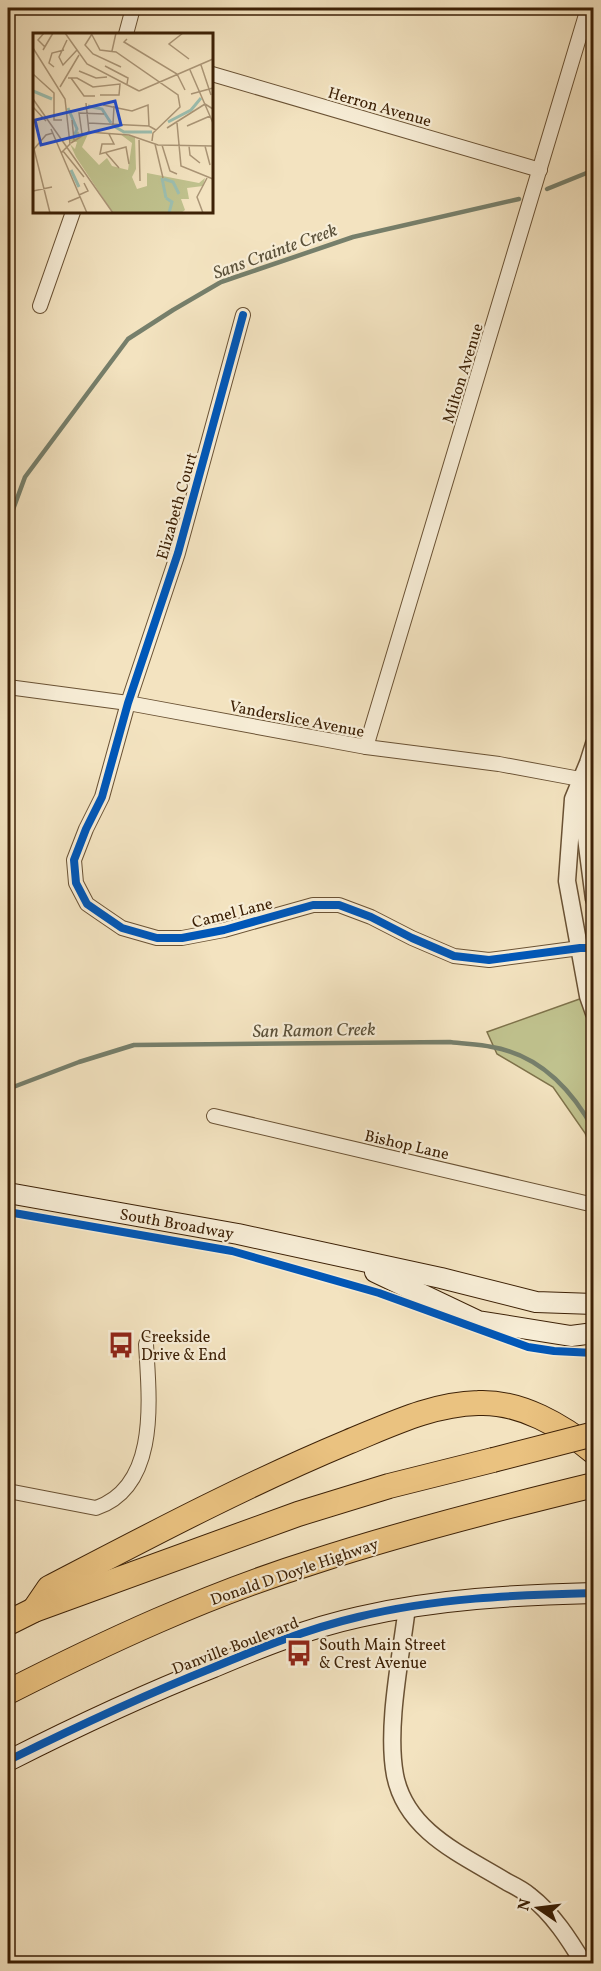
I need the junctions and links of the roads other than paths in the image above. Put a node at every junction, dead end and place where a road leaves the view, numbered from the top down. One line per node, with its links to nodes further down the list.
1 (133, 8): 3 (street)
2 (588, 8): 5 (street, Milton Avenue)
3 (126, 33)
4 (213, 74): 5 (street, Herron Avenue)
5 (540, 170): 12 (street, Milton Avenue)
6 (73, 213): 7 (street)
7 (40, 306)
8 (243, 315): 10 (street, Elizabeth Court)
9 (8, 687): 10 (street, Vanderslice Avenue)
10 (129, 703): 12 (street, Vanderslice Avenue); 17 (street, Camel Lane)
11 (594, 744): 13 (street)
12 (366, 747): 13 (street, Vanderslice Avenue)
13 (580, 779): 14 (street); 17 (street)
14 (589, 804): 15 (street)
15 (592, 868): 16 (street)
16 (594, 899)
17 (587, 948): 18 (street)
18 (594, 1013)
19 (214, 1116): 21 (street, Bishop Lane)
20 (8, 1193): 22 (main road, South Broadway)
21 (594, 1205)
22 (345, 1258): 23 (main road, South Broadway); 24 (main road, South Broadway)
23 (594, 1304)
24 (594, 1333)
25 (146, 1344): 29 (street)
26 (594, 1434): 32 (highway, bridge)
27 (594, 1452): 32 (highway)
28 (594, 1485): 34 (highway, Donald D Doyle Highway)
29 (8, 1491)
30 (594, 1593): 31 (main road, Danville Boulevard)
31 (407, 1607): 35 (main road, Danville Boulevard); 36 (street)
32 (34, 1610): 33 (highway)
33 (8, 1623)
34 (8, 1692)
35 (8, 1761)
36 (584, 1964)

